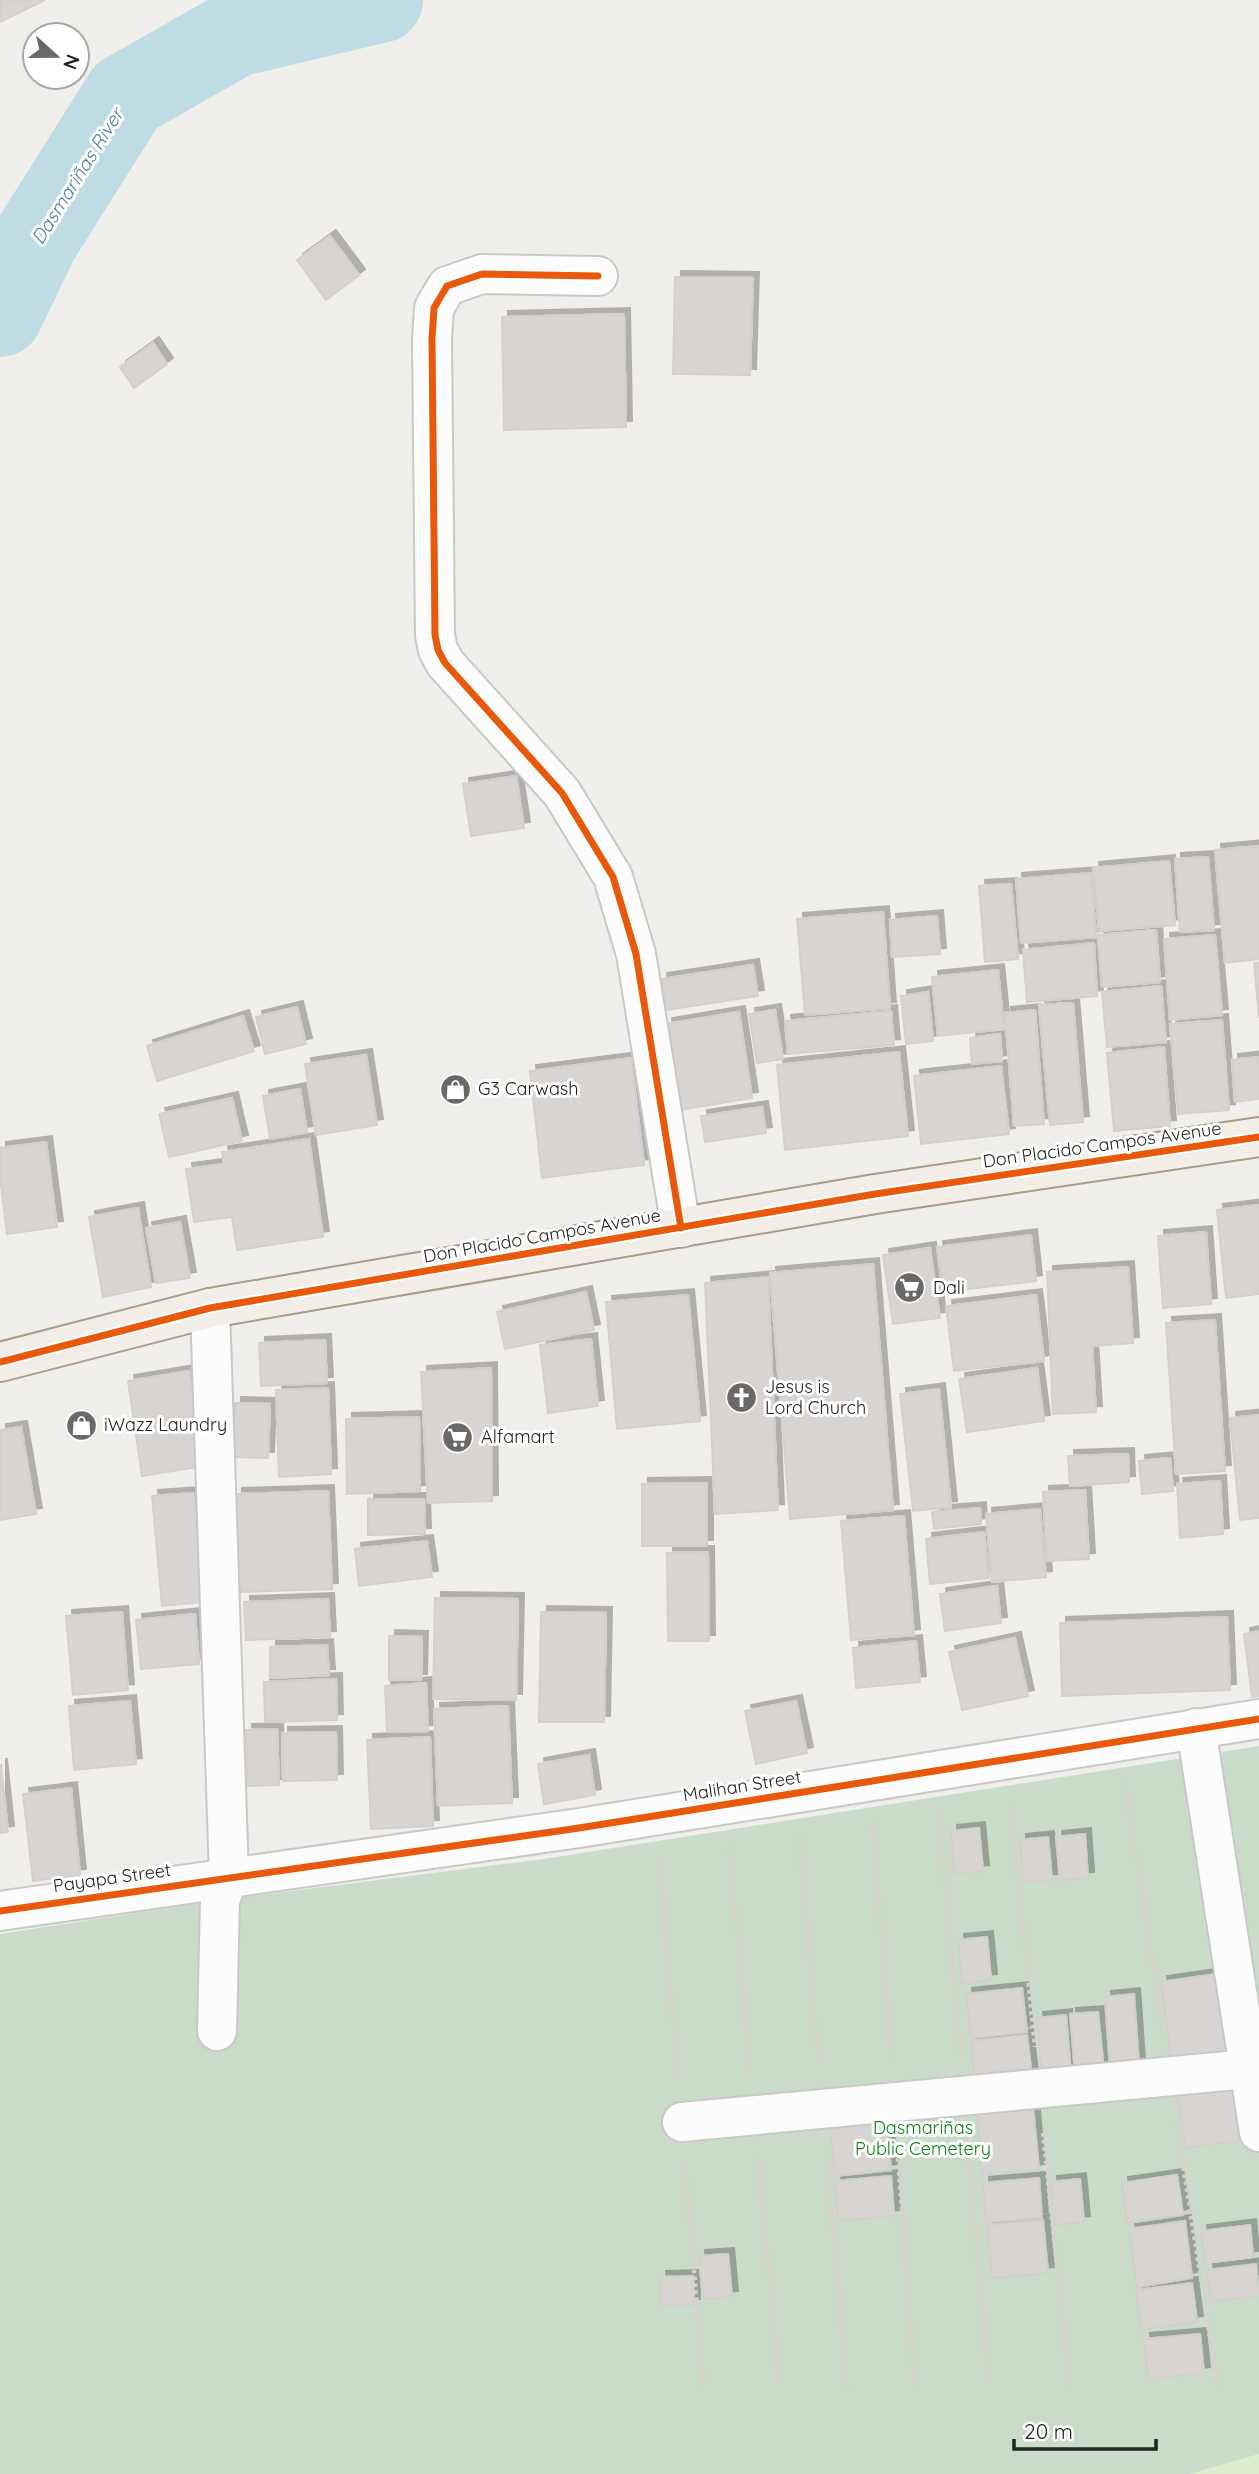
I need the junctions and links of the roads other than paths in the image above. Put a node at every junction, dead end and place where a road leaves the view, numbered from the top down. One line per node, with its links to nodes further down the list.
1 (598, 276): 3 (street)
2 (1259, 1137): 3 (main road, Don Placido Campos Avenue)
3 (681, 1228): 4 (main road, Don Placido Campos Avenue)
4 (210, 1308): 5 (main road, Don Placido Campos Avenue); 8 (street)
5 (0, 1362)
6 (1259, 1719): 7 (street, Malihan Street)
7 (1196, 1728): 8 (street, Malihan Street); 11 (street)
8 (229, 1877): 9 (street, Payapa Street); 10 (street)
9 (0, 1911)
10 (217, 2031)
11 (1254, 2069): 12 (street); 13 (street)
12 (681, 2122)
13 (1259, 2132)

